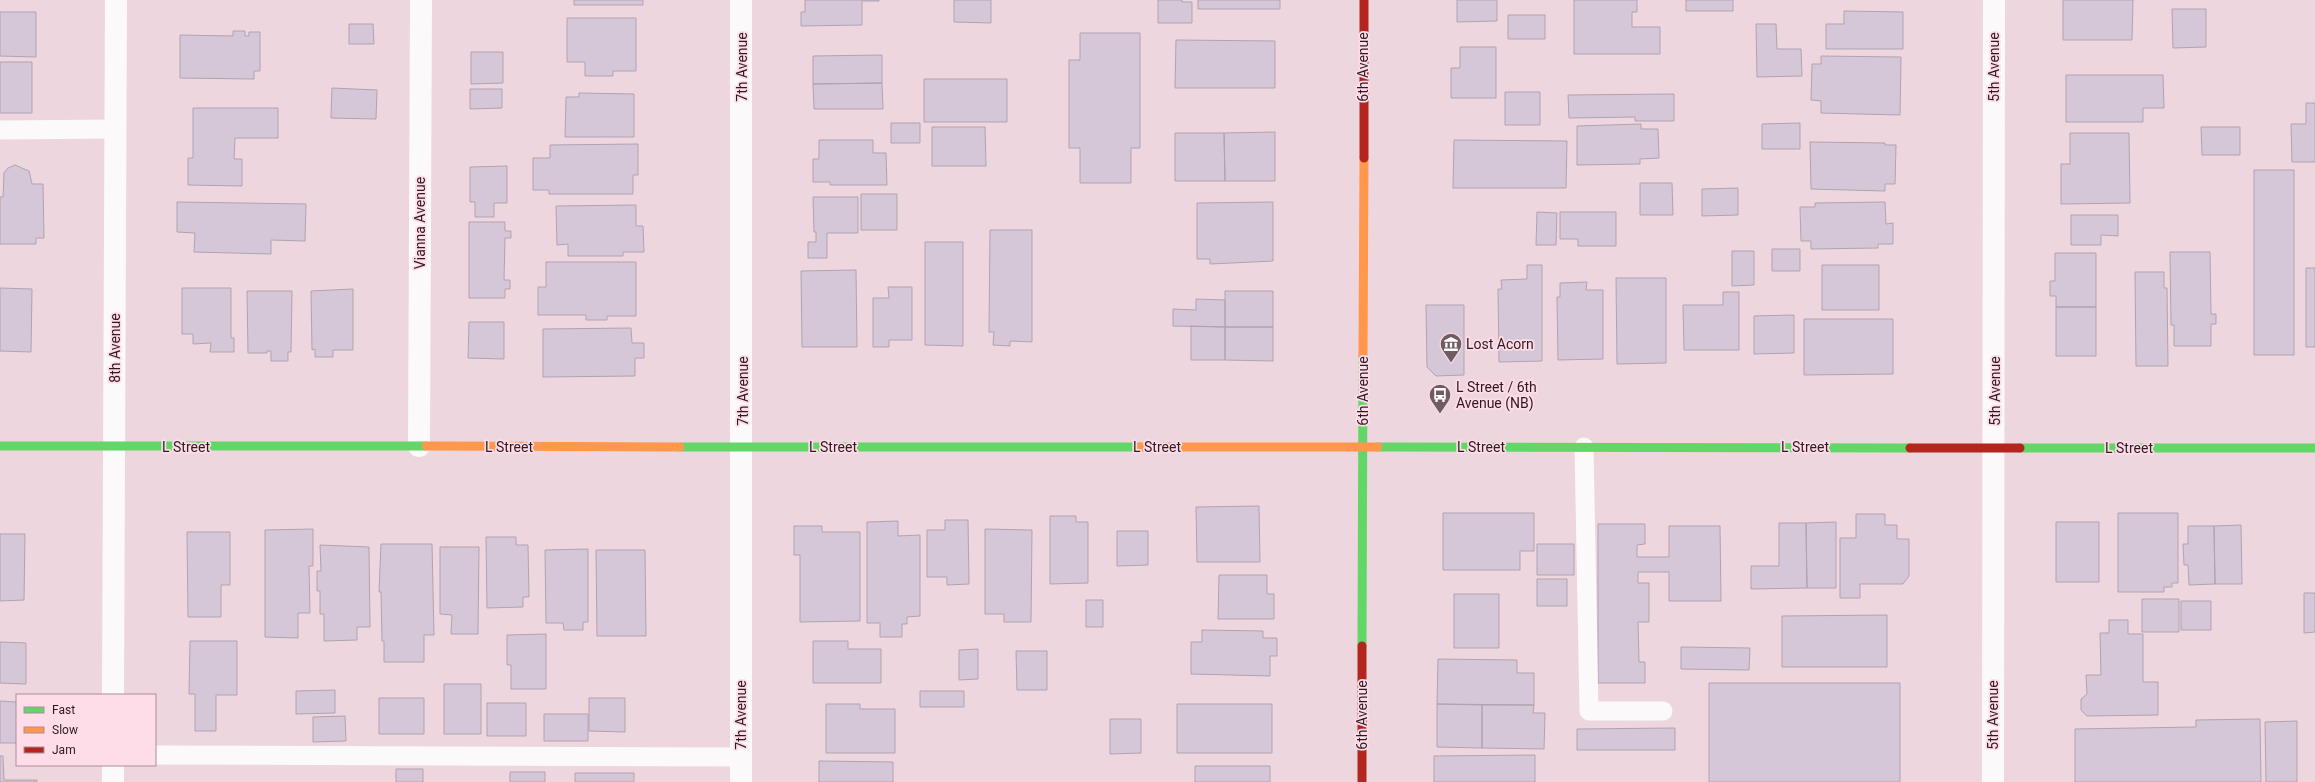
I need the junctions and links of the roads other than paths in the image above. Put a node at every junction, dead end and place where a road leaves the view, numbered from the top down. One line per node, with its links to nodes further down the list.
1 (116, 0): 7 (street, 8th Avenue)
2 (421, 0): 9 (street, Vianna Avenue)
3 (742, 0): 11 (street, 7th Avenue)
4 (1364, 0): 12 (street, 6th Avenue)
5 (1994, 0): 14 (street, 5th Avenue)
6 (0, 130): 7 (lane)
7 (115, 130): 10 (street, 8th Avenue)
8 (0, 446): 10 (street, L Street)
9 (419, 446): 10 (street, L Street); 11 (street, L Street)
10 (115, 447): 16 (street, 8th Avenue)
11 (743, 447): 12 (street, L Street); 19 (street, 7th Avenue)
12 (1362, 447): 13 (street, L Street); 23 (street, 6th Avenue)
13 (1584, 447): 14 (street, L Street); 17 (lane)
14 (1995, 448): 15 (street, L Street); 24 (street, 5th Avenue)
15 (2315, 448)
16 (113, 694)
17 (1663, 711)
18 (156, 755): 19 (lane)
19 (741, 757): 22 (street, 7th Avenue)
20 (113, 766): 21 (street)
21 (113, 782)
22 (741, 782)
23 (1362, 782)
24 (1993, 782)

